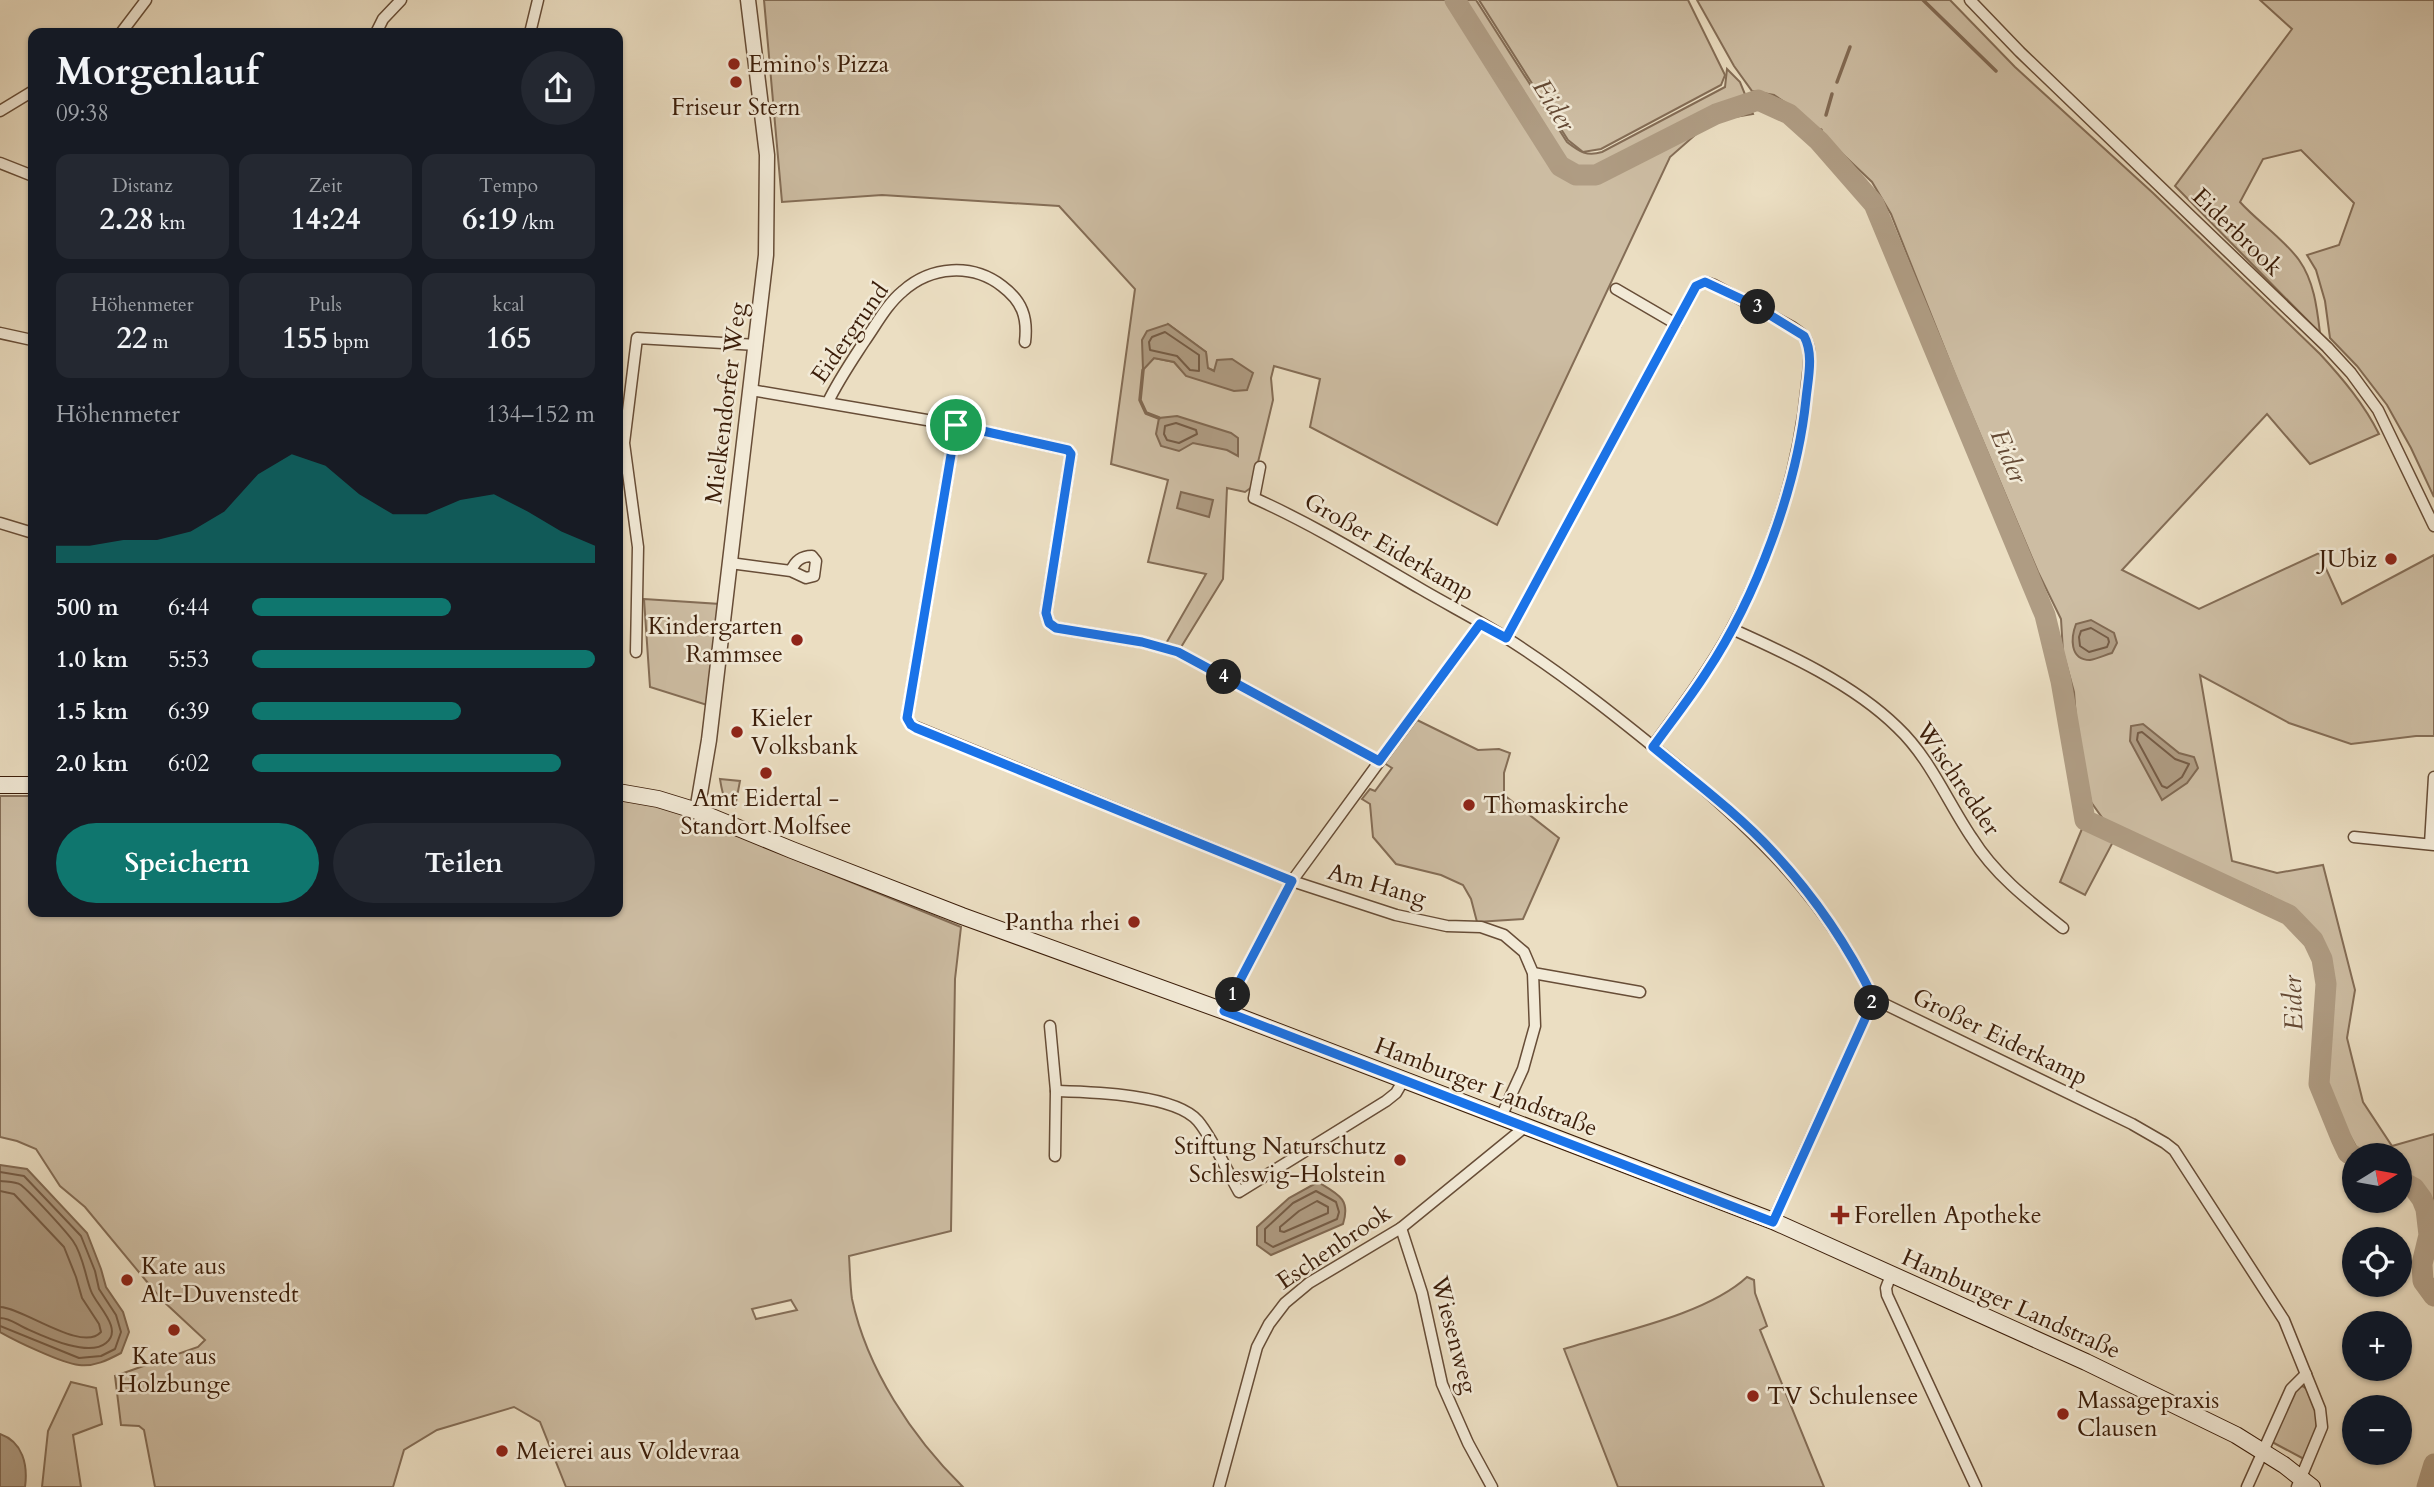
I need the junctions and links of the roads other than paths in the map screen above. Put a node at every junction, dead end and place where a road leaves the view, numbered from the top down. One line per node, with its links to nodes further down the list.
1 (146, 0): 6 (street)
2 (401, 0): 7 (street)
3 (538, 0): 8 (street)
4 (748, 0): 18 (street, Mielkendorfer Weg)
5 (1970, 0): 24 (street, Eiderbrook)
6 (125, 28)
7 (378, 28)
8 (531, 28)
9 (28, 94): 10 (street)
10 (0, 111)
11 (0, 163): 12 (street)
12 (28, 174)
13 (1616, 289): 14 (street)
14 (1676, 324): 29 (street); 30 (street)
15 (0, 333): 16 (street)
16 (28, 339)
17 (1025, 342): 20 (street, Eidergrund)
18 (757, 345): 19 (street, Mielkendorfer Weg); 31 (street)
19 (751, 390): 20 (street); 26 (street, Mielkendorfer Weg)
20 (828, 402): 21 (street)
21 (956, 425): 33 (street); 41 (street, Am Hang)
22 (1260, 467): 28 (street, Großer Eiderkamp)
23 (0, 523): 25 (street)
24 (2434, 526)
25 (28, 531)
26 (730, 563): 27 (street); 38 (street, Mielkendorfer Weg)
27 (791, 571)
28 (1480, 624): 30 (street, Großer Eiderkamp); 33 (street)
29 (1732, 629): 32 (street); 42 (street, Wischredder)
30 (1506, 638): 32 (street, Großer Eiderkamp)
31 (636, 652)
32 (1653, 747): 45 (street, Großer Eiderkamp)
33 (1379, 761): 41 (street)
34 (2434, 777): 40 (street)
35 (0, 785): 36 (main road)
36 (28, 785)
37 (623, 793): 38 (main road, Hamburger Landstraße)
38 (696, 811): 46 (main road, Hamburger Landstraße)
39 (2354, 837): 40 (street)
40 (2432, 844)
41 (1292, 881): 43 (street, Am Hang); 46 (street)
42 (2063, 928)
43 (1533, 973): 44 (street); 50 (street)
44 (1640, 992)
45 (1874, 999): 53 (street); 56 (street, Großer Eiderkamp)
46 (1224, 1011): 48 (main road, Hamburger Landstraße)
47 (1050, 1026): 49 (street)
48 (1403, 1081): 49 (street); 50 (main road, Hamburger Landstraße)
49 (1056, 1091): 52 (street)
50 (1501, 1117): 51 (main road, Hamburger Landstraße)
51 (1526, 1126): 53 (main road, Hamburger Landstraße); 54 (street, Eschenbrook)
52 (1055, 1156)
53 (1773, 1222): 55 (main road, Hamburger Landstraße)
54 (1401, 1228): 59 (street, Eschenbrook); 60 (street, Wiesenweg)
55 (1891, 1275): 57 (main road, Hamburger Landstraße); 61 (street)
56 (2306, 1374): 57 (street); 58 (street, Großer Eiderkamp)
57 (2262, 1451): 58 (main road, Hamburger Landstraße); 62 (street)
58 (2303, 1484)
59 (1219, 1487)
60 (1492, 1487)
61 (1976, 1487)
62 (2247, 1487)

